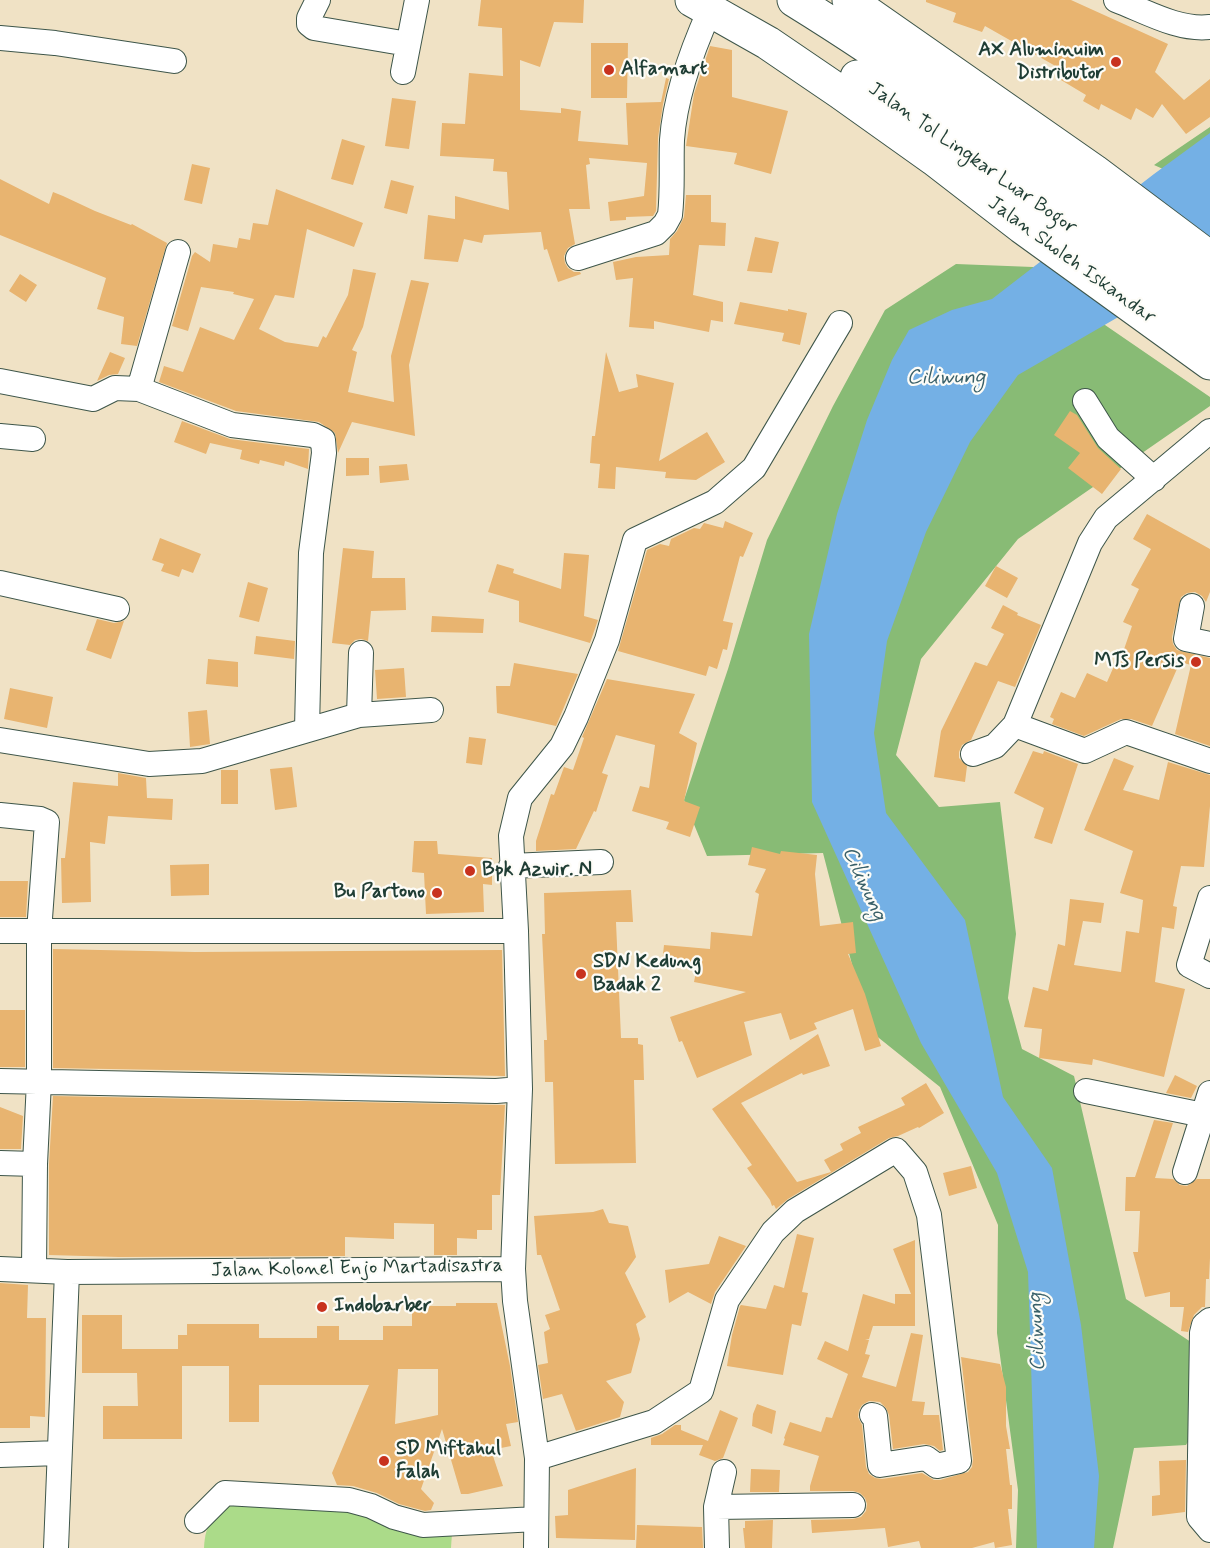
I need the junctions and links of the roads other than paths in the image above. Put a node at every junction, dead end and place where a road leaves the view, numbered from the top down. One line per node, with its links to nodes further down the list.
1 (318, 0): 9 (street)
2 (417, 0): 9 (street)
3 (794, 0): 15 (highway, Jalan Tol Lingkar Luar Bogor)
4 (849, 0): 14 (highway)
5 (1116, 0): 7 (street)
6 (710, 4): 13 (street); 17 (highway, Jalan Tol Lingkar Luar Bogor); 18 (highway, Jalan Sholeh Iskandar)
7 (1210, 27)
8 (0, 38): 10 (street)
9 (408, 44): 11 (street)
10 (174, 61)
11 (403, 72)
12 (178, 252): 20 (street)
13 (578, 258)
14 (1210, 258)
15 (1210, 292)
16 (840, 323): 40 (street, Jalan Kolonel Enjo Martadisastra)
17 (1210, 328)
18 (1210, 363)
19 (0, 381): 20 (street)
20 (139, 389): 34 (street)
21 (1085, 401): 25 (street)
22 (1210, 431): 25 (street)
23 (0, 436): 24 (street)
24 (33, 439)
25 (1154, 479): 33 (street)
26 (0, 583): 28 (street)
27 (1192, 606): 29 (street)
28 (117, 609)
29 (1210, 644)
30 (361, 653): 32 (street)
31 (431, 710): 32 (street)
32 (359, 715): 34 (street)
33 (1015, 725): 36 (street); 37 (street)
34 (307, 729): 35 (street)
35 (0, 741)
36 (973, 754)
37 (1210, 761)
38 (0, 815): 44 (street)
39 (601, 862): 40 (street)
40 (511, 866): 43 (street, Jalan Kolonel Enjo Martadisastra)
41 (1210, 898): 45 (street)
42 (0, 931): 44 (street)
43 (516, 931): 44 (street); 48 (street, Jalan Kolonel Enjo Martadisastra)
44 (39, 932): 47 (street)
45 (1210, 976)
46 (0, 1081): 47 (street)
47 (39, 1081): 48 (street); 52 (street)
48 (520, 1089): 56 (street, Jalan Kolonel Enjo Martadisastra)
49 (1086, 1091): 50 (street)
50 (1207, 1104): 53 (street)
51 (0, 1163): 52 (street)
52 (35, 1164): 55 (street)
53 (1185, 1172)
54 (0, 1269): 55 (street, Jalan Kolonel Enjo Martadisastra)
55 (34, 1269): 57 (street, Jalan Kolonel Enjo Martadisastra)
56 (513, 1269): 57 (street, Jalan Kolonel Enjo Martadisastra); 62 (street)
57 (67, 1272): 60 (street)
58 (1210, 1320): 68 (street)
59 (872, 1415): 62 (street)
60 (59, 1453): 61 (street); 69 (street)
61 (0, 1455)
62 (537, 1458): 66 (street)
63 (724, 1472): 65 (street)
64 (853, 1505): 65 (street)
65 (716, 1507): 71 (street)
66 (536, 1519): 67 (street); 70 (street)
67 (197, 1521)
68 (1210, 1530)
69 (56, 1548)
70 (536, 1548)
71 (717, 1548)

